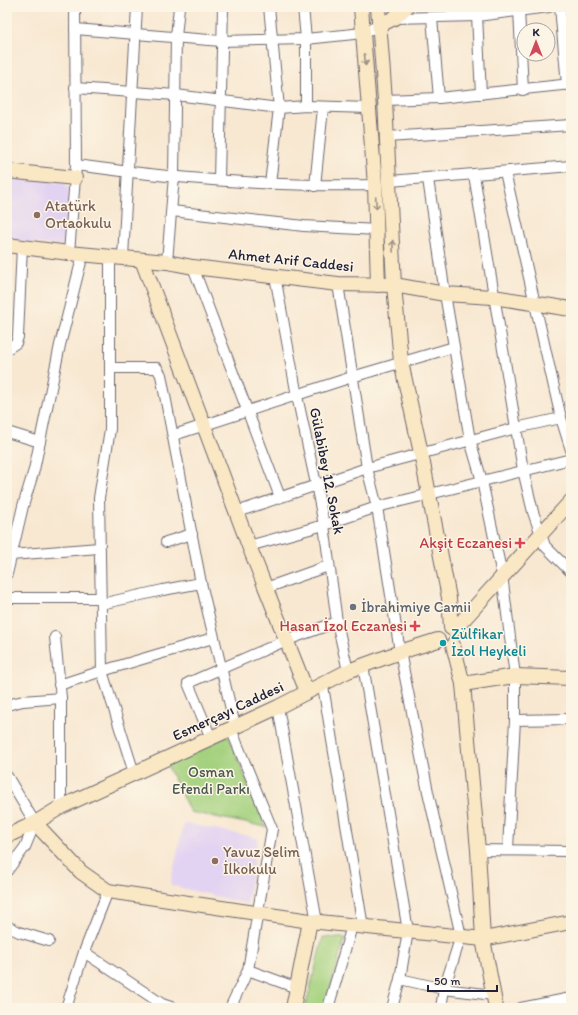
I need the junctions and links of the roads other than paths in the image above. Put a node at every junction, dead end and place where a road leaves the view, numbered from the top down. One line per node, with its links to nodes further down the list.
1 (75, 7): 17 (street)
2 (137, 7): 18 (street)
3 (179, 7): 20 (street)
4 (223, 7): 23 (street)
5 (269, 7): 22 (street)
6 (303, 7): 21 (street)
7 (361, 7): 19 (street)
8 (378, 7): 16 (street)
9 (406, 7): 14 (street)
10 (549, 7): 12 (street)
11 (560, 7): 24 (street)
12 (520, 9): 13 (street); 26 (street)
13 (477, 16): 15 (street); 28 (street)
14 (394, 18): 15 (street); 16 (street)
15 (432, 18): 30 (street)
16 (380, 25): 19 (street); 31 (street)
17 (75, 29): 18 (street); 25 (street)
18 (135, 33): 20 (street); 27 (street)
19 (363, 34): 21 (street); 36 (street, one-way to 36)
20 (176, 37): 23 (street); 29 (street)
21 (306, 38): 22 (street); 33 (street)
22 (272, 39): 23 (street); 34 (street)
23 (221, 41): 32 (street)
24 (569, 84): 26 (street)
25 (75, 88): 27 (street); 41 (street)
26 (523, 90): 28 (street)
27 (131, 92): 29 (street); 43 (street)
28 (481, 94): 30 (street)
29 (176, 95): 32 (street); 45 (street)
30 (439, 98): 31 (street)
31 (385, 100): 38 (street)
32 (221, 101): 34 (street); 46 (street)
33 (306, 106): 34 (street); 35 (street)
34 (279, 108): 49 (street)
35 (323, 108): 36 (street); 51 (street)
36 (369, 108): 50 (street)
37 (571, 125): 38 (street)
38 (387, 137): 48 (street)
39 (571, 166): 42 (street)
40 (7, 170): 41 (street)
41 (75, 172): 43 (street); 56 (street)
42 (505, 172): 44 (street); 67 (street)
43 (128, 173): 45 (street); 57 (street)
44 (474, 175): 47 (street); 66 (street)
45 (174, 176): 46 (street); 52 (street)
46 (219, 179): 49 (street)
47 (428, 179): 48 (street); 65 (street)
48 (390, 181): 64 (street, one-way to 48)
49 (270, 184): 51 (street)
50 (375, 185): 51 (street); 53 (street, one-way to 53)
51 (315, 186)
52 (172, 211): 53 (street); 59 (street)
53 (377, 230): 63 (street)
54 (7, 245): 55 (street, Ahmet Arif Caddesi)
55 (22, 246): 56 (street, Ahmet Arif Caddesi); 70 (street)
56 (76, 254): 57 (street, Ahmet Arif Caddesi); 82 (street)
57 (117, 256): 58 (street, Ahmet Arif Caddesi); 72 (street)
58 (142, 260): 59 (street, Ahmet Arif Caddesi); 77 (street)
59 (167, 262): 60 (street, Ahmet Arif Caddesi)
60 (193, 267): 61 (street, Ahmet Arif Caddesi); 75 (street)
61 (275, 276): 62 (street, Ahmet Arif Caddesi); 74 (street, Gülabibey 12. Sokak)
62 (338, 284): 63 (street, Ahmet Arif Caddesi); 73 (street)
63 (378, 285): 64 (street, Ahmet Arif Caddesi)
64 (394, 285): 65 (street, Ahmet Arif Caddesi); 71 (street)
65 (445, 294): 66 (street, Ahmet Arif Caddesi); 69 (street)
66 (493, 297): 67 (street, Ahmet Arif Caddesi); 78 (street)
67 (534, 303): 68 (street, Ahmet Arif Caddesi); 76 (street)
68 (571, 309)
69 (454, 347): 71 (street); 81 (street)
70 (7, 349)
71 (401, 362): 73 (street); 84 (street)
72 (110, 368): 80 (street); 100 (street)
73 (352, 377): 74 (street); 86 (street)
74 (296, 396): 75 (street); 89 (street, Gülabibey 12. Sokak)
75 (246, 412): 77 (street); 91 (street)
76 (561, 418): 78 (street); 83 (street)
77 (205, 426): 80 (street); 94 (street)
78 (516, 428): 81 (street); 87 (street)
79 (7, 432): 82 (street)
80 (174, 435): 96 (street)
81 (470, 440): 84 (street); 88 (street)
82 (40, 442): 101 (street)
83 (571, 450)
84 (421, 453): 86 (street); 90 (street)
85 (571, 459): 87 (street)
86 (367, 468): 89 (street); 93 (street)
87 (523, 470): 88 (street); 97 (street)
88 (482, 481): 90 (street); 105 (street)
89 (316, 484): 91 (street); 95 (street, Gülabibey 12. Sokak)
90 (428, 494): 93 (street); 111 (street)
91 (280, 497): 94 (street)
92 (571, 501): 97 (street)
93 (377, 508): 95 (street); 117 (street)
94 (237, 512): 99 (street)
95 (324, 525): 99 (street); 102 (street, Gülabibey 12. Sokak)
96 (192, 534): 98 (street); 106 (street)
97 (540, 534): 103 (street); 105 (street)
98 (166, 542)
99 (250, 546): 107 (street)
100 (99, 548): 101 (street); 109 (street)
101 (11, 554): 104 (street)
102 (328, 566): 107 (street); 110 (street, Gülabibey 12. Sokak)
103 (571, 572)
104 (7, 574)
105 (502, 575): 111 (street); 122 (street)
106 (201, 583): 109 (street); 113 (street)
107 (266, 588): 114 (street)
108 (7, 598): 109 (street)
109 (100, 601): 120 (street)
110 (337, 622): 114 (street); 121 (street, Gülabibey 12. Sokak)
111 (453, 629): 115 (street); 116 (street)
112 (55, 637): 125 (street)
113 (213, 638): 119 (street); 120 (street)
114 (287, 640): 119 (street); 127 (street)
115 (438, 640): 116 (street); 117 (street, Esmerçayı Caddesi)
116 (453, 645): 124 (street)
117 (400, 652): 118 (street, Esmerçayı Caddesi); 151 (street)
118 (363, 665): 121 (street, Esmerçayı Caddesi); 150 (street)
119 (220, 668): 133 (street); 134 (street)
120 (102, 671): 125 (street); 135 (street)
121 (348, 671): 126 (street, Esmerçayı Caddesi)
122 (515, 676): 123 (street); 124 (street); 132 (street)
123 (571, 678)
124 (463, 684): 141 (street)
125 (59, 685): 128 (street)
126 (322, 686): 127 (street, Esmerçayı Caddesi); 149 (street)
127 (307, 692): 130 (street, Esmerçayı Caddesi)
128 (61, 698): 129 (street); 137 (street)
129 (7, 705)
130 (278, 707): 133 (street, Esmerçayı Caddesi); 146 (street)
131 (571, 719): 132 (street)
132 (515, 720): 140 (street)
133 (233, 728): 134 (street, Esmerçayı Caddesi); 145 (street)
134 (211, 738): 135 (street, Esmerçayı Caddesi)
135 (134, 774): 137 (street, Esmerçayı Caddesi)
136 (7, 776): 138 (street)
137 (62, 807): 138 (street, Esmerçayı Caddesi)
138 (36, 823): 139 (street, Esmerçayı Caddesi); 143 (street); 144 (street)
139 (7, 836)
140 (508, 849): 141 (street); 142 (street)
141 (478, 850): 152 (street)
142 (571, 851)
143 (7, 871)
144 (108, 891): 145 (street); 154 (street)
145 (258, 913): 146 (street); 155 (street)
146 (314, 922): 149 (street); 157 (street)
147 (571, 922): 152 (street)
148 (7, 926): 153 (street)
149 (357, 926): 150 (street); 166 (street)
150 (408, 931): 151 (street); 156 (street)
151 (461, 936): 152 (street); 158 (street)
152 (483, 939): 160 (street)
153 (49, 941)
154 (84, 952): 161 (street); 162 (street)
155 (248, 970): 157 (street); 164 (street)
156 (400, 979): 158 (street); 167 (street)
157 (297, 988): 165 (street)
158 (444, 989): 160 (street); 168 (street)
159 (571, 998): 169 (street)
160 (495, 1002)
161 (160, 1006): 163 (street)
162 (66, 1008)
163 (174, 1008)
164 (230, 1008)
165 (293, 1008)
166 (328, 1008)
167 (392, 1008)
168 (441, 1008)
169 (521, 1008)

